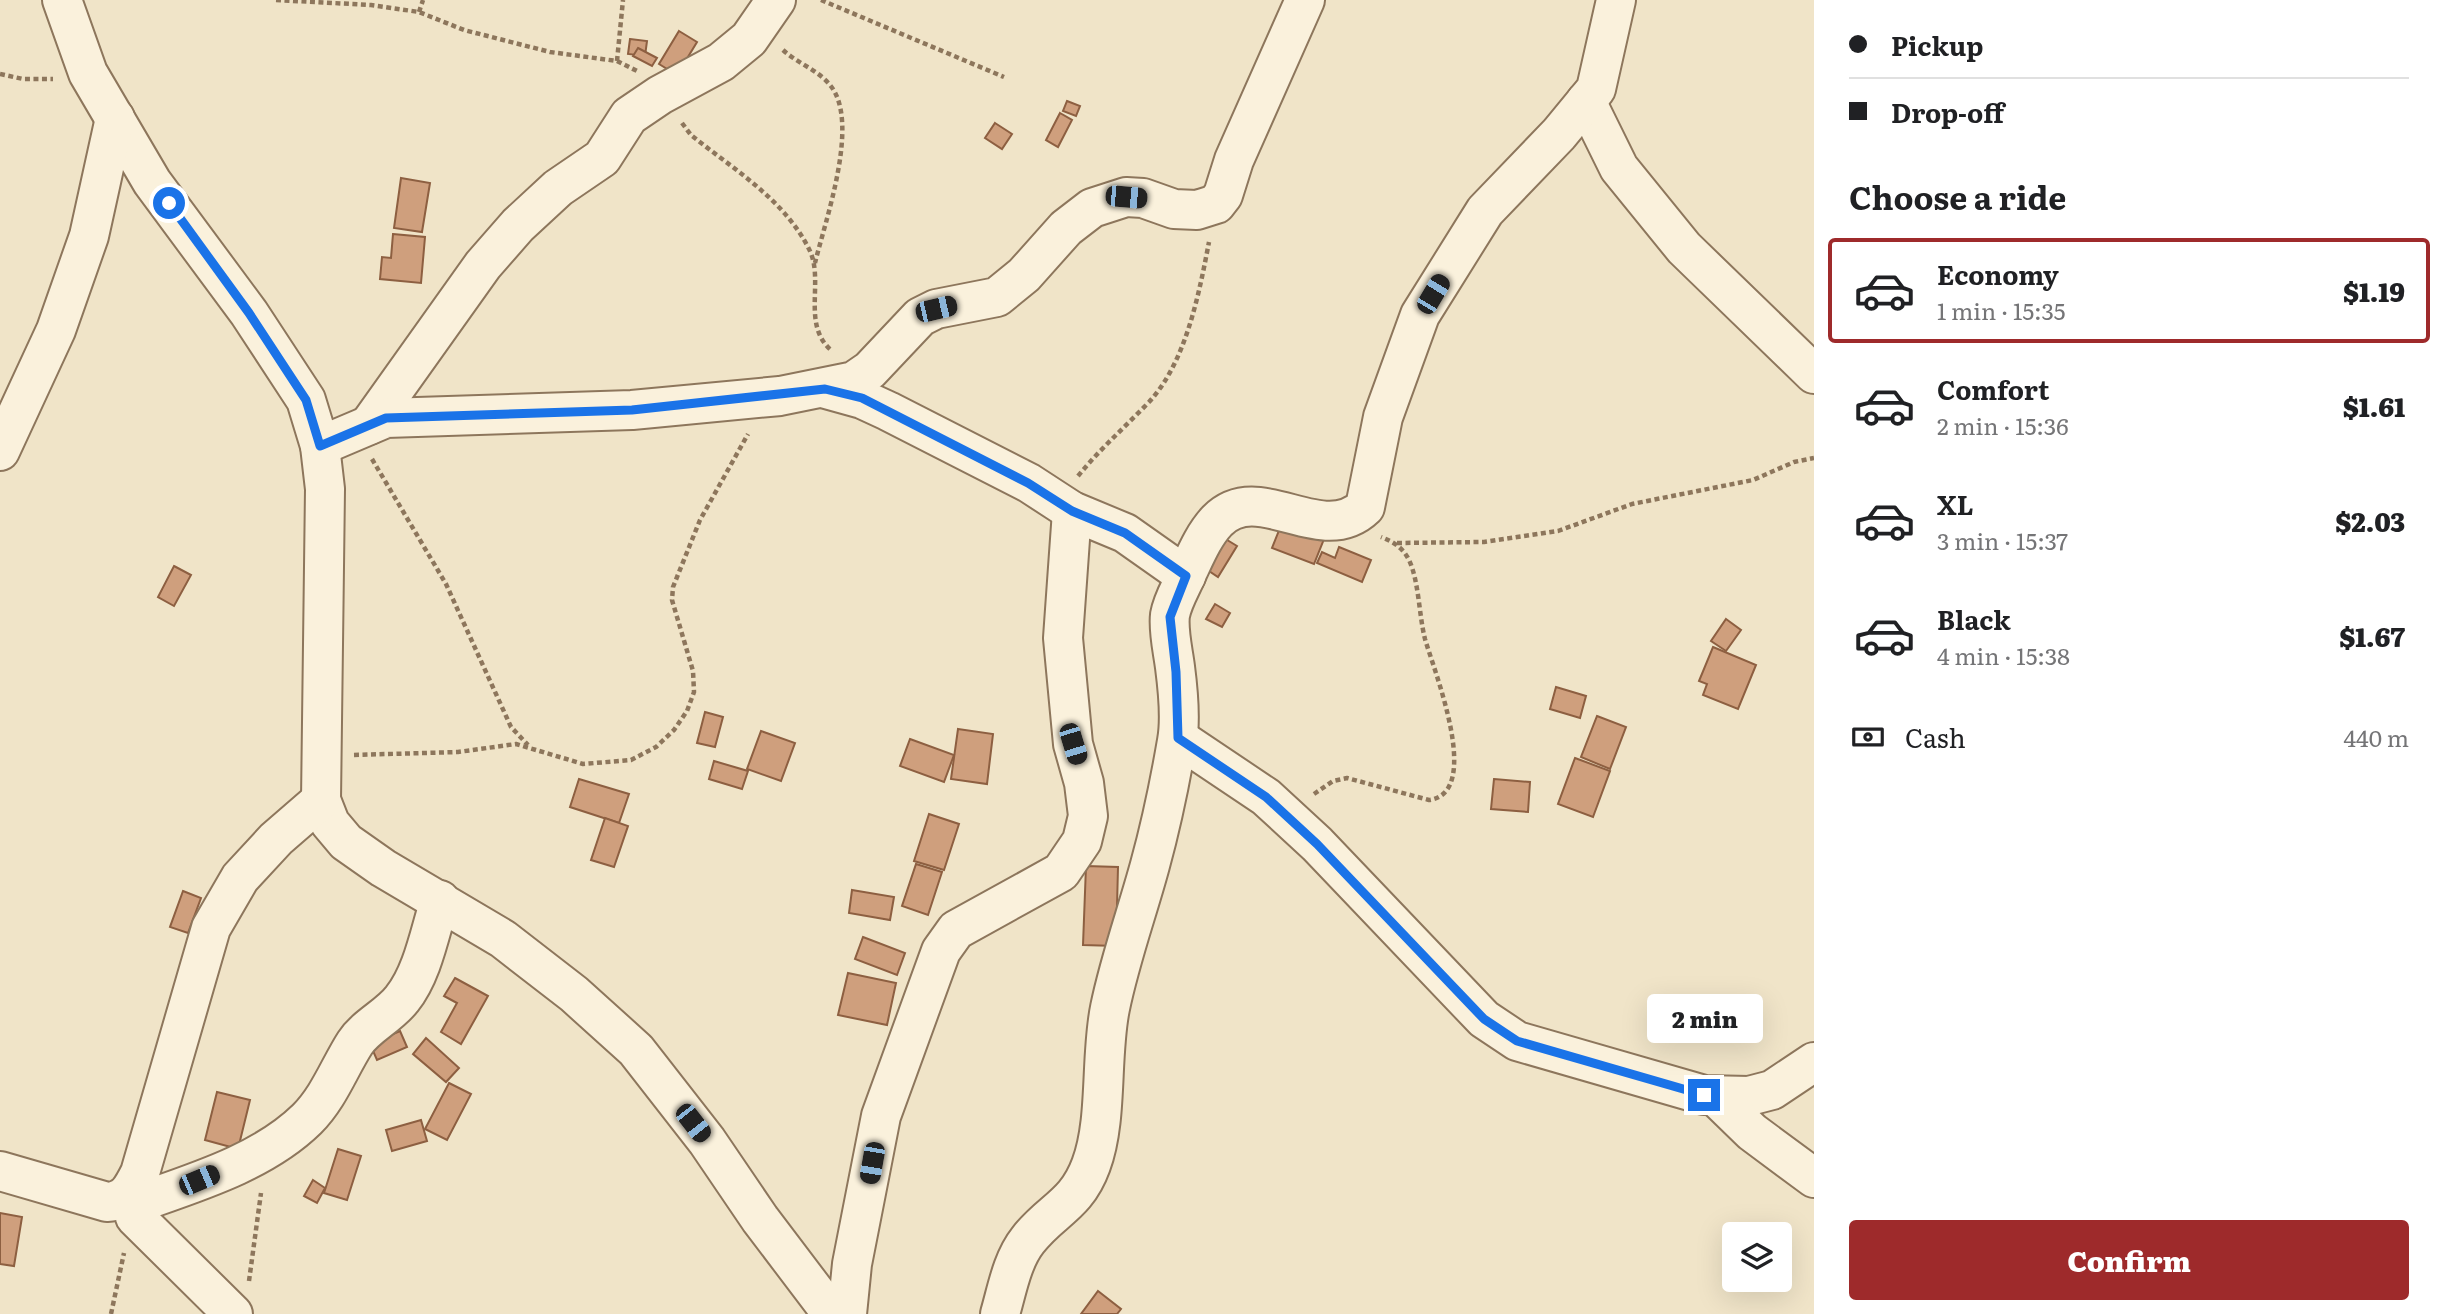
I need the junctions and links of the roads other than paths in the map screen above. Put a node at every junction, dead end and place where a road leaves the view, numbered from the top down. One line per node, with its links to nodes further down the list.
1 (62, 0): 6 (street)
2 (1305, 0): 8 (street)
3 (1616, 0): 5 (street)
4 (770, 8): 9 (street)
5 (1586, 101): 7 (street); 13 (street)
6 (115, 118): 10 (street); 11 (street)
7 (1814, 374)
8 (843, 383): 9 (street); 12 (street)
9 (363, 428): 10 (street)
10 (320, 446): 15 (street)
11 (0, 451)
12 (1065, 506): 13 (street); 24 (street)
13 (1186, 576): 14 (street)
14 (1178, 738): 18 (street); 25 (street)
15 (321, 800): 16 (street); 21 (street)
16 (440, 900): 21 (street); 23 (street)
17 (1814, 1062): 18 (street)
18 (1715, 1096): 20 (street)
19 (0, 1171): 21 (street)
20 (1814, 1178)
21 (139, 1198): 22 (street)
22 (240, 1300)
23 (832, 1314)
24 (848, 1314)
25 (1000, 1314)

